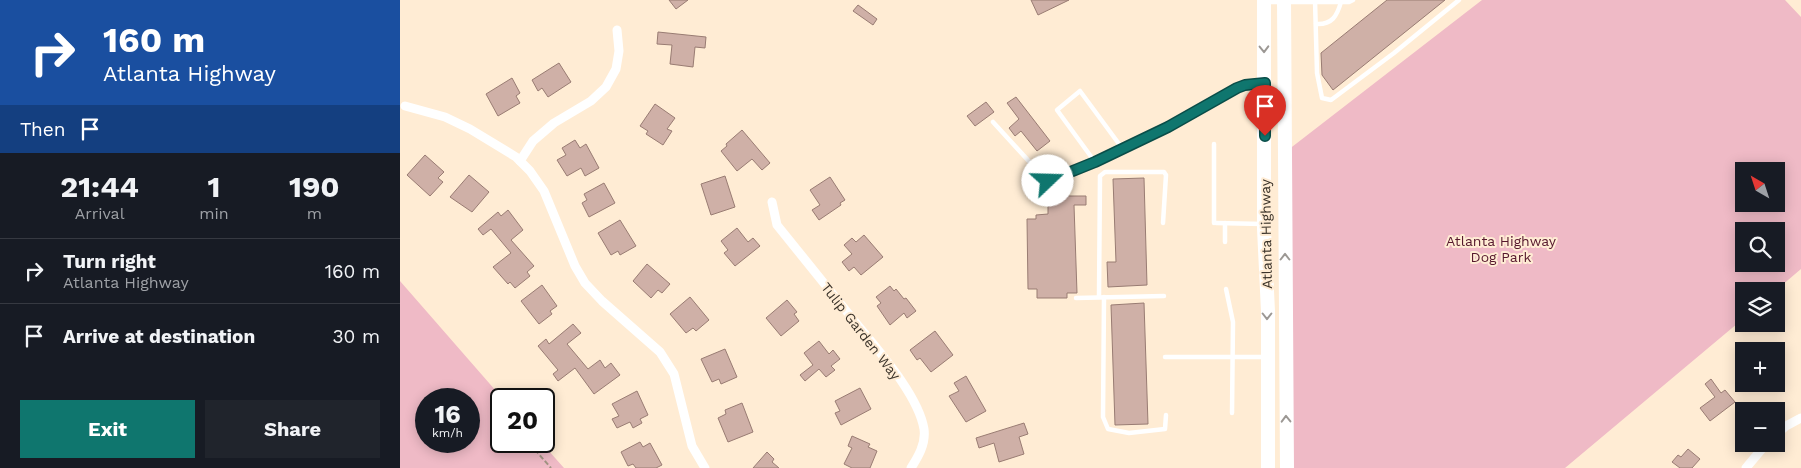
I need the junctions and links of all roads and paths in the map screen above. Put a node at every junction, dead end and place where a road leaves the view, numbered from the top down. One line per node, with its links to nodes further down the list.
1 (1353, 0): 6 (lane)
2 (1459, 0): 7 (lane)
3 (1264, 1): 4 (lane); 9 (main road, Atlanta Highway, one-way to 9)
4 (1284, 1): 5 (lane); 38 (main road, Atlanta Highway, one-way to 4)
5 (1315, 1): 6 (lane); 7 (lane)
6 (1342, 2): 7 (lane)
7 (1316, 24)
8 (617, 30): 14 (street)
9 (1265, 83): 13 (lane); 19 (main road, Atlanta Highway)
10 (405, 106): 14 (street)
11 (993, 122): 15 (lane)
12 (1214, 144): 18 (lane)
13 (1122, 148): 15 (lane); 15 (lane)
14 (520, 161): 35 (street)
15 (1095, 162)
16 (772, 202): 36 (street, Tulip Garden Way)
17 (1163, 223): 23 (lane)
18 (1225, 223): 19 (lane); 20 (lane)
19 (1264, 224): 27 (main road, Atlanta Highway, one-way to 27)
20 (1225, 242)
21 (1226, 289): 25 (lane)
22 (1164, 296): 23 (lane)
23 (1102, 297): 24 (lane); 29 (lane)
24 (1076, 298)
25 (1233, 356): 26 (lane); 27 (lane); 28 (lane)
26 (1165, 357)
27 (1267, 357): 37 (main road, Atlanta Highway)
28 (1232, 413)
29 (1166, 415)
30 (1801, 418): 31 (street)
31 (1785, 427)
32 (1759, 452): 39 (street)
33 (538, 453): 34 (path)
34 (551, 468)
35 (705, 468)
36 (910, 468)
37 (1268, 468)
38 (1287, 468)
39 (1746, 468)

